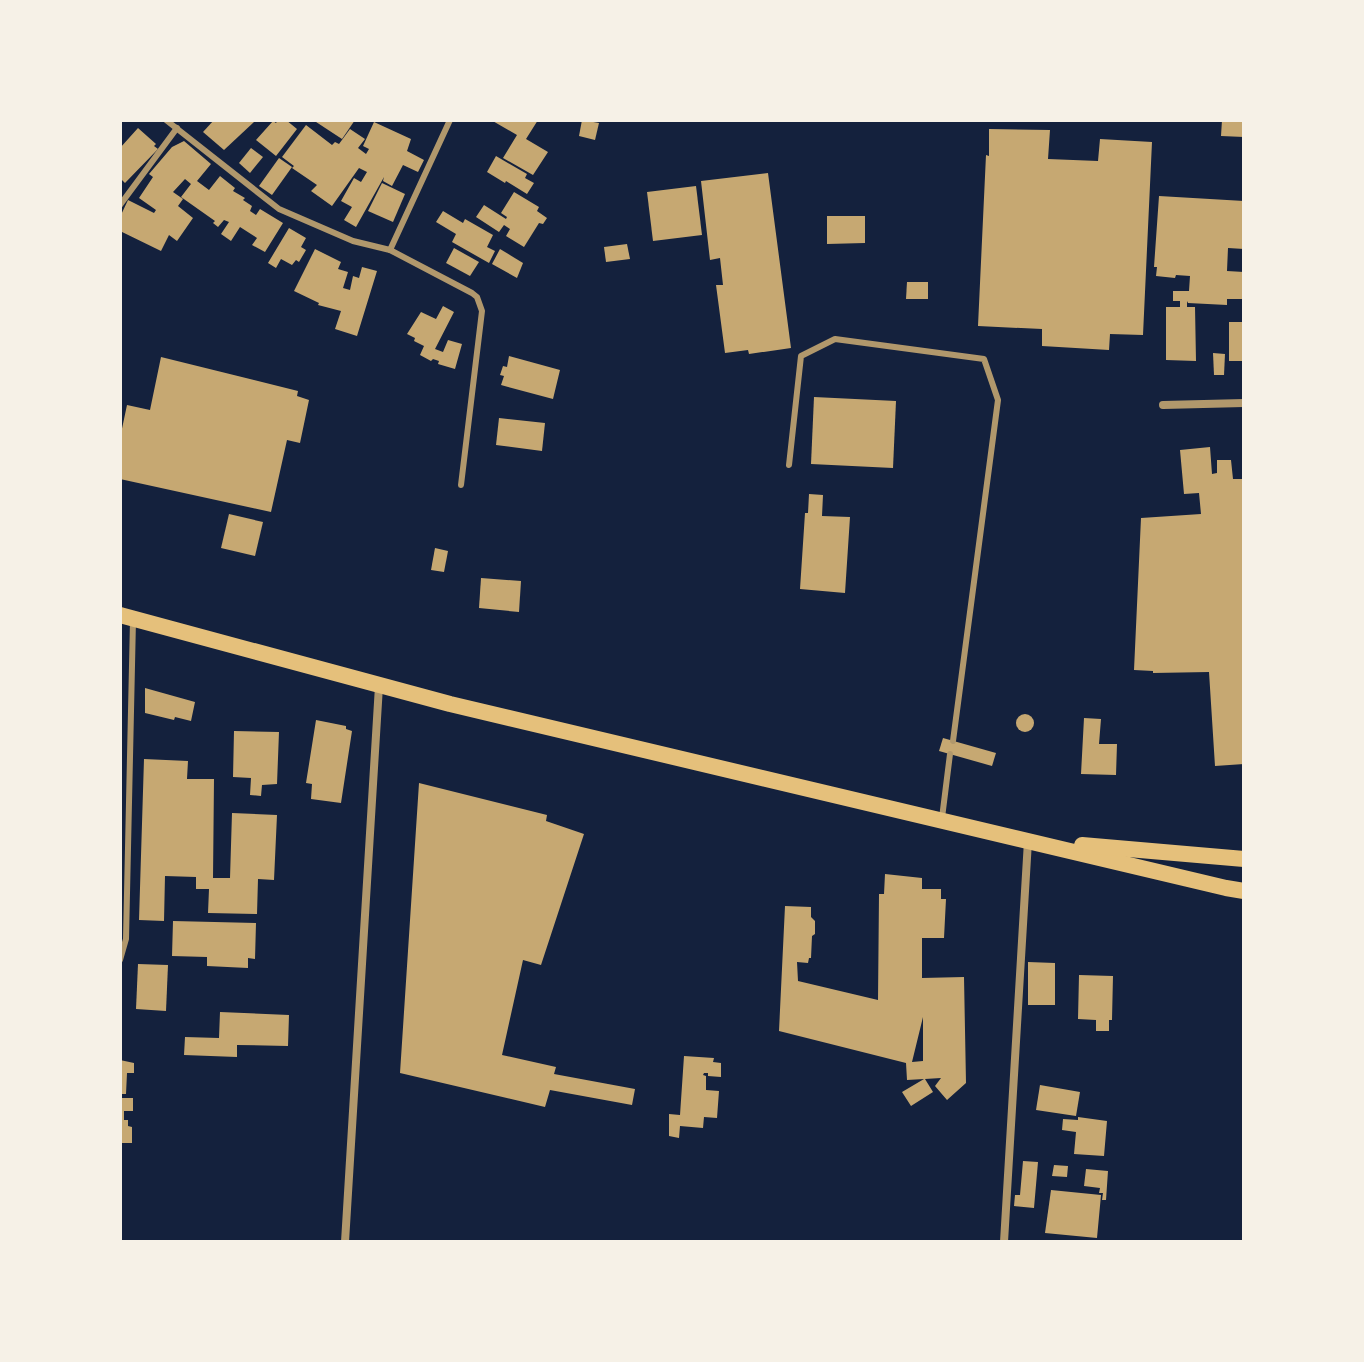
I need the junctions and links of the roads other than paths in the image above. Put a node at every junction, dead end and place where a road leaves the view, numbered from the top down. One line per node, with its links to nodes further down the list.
1 (166, 120): 3 (lane)
2 (450, 120): 5 (lane)
3 (177, 128): 4 (lane); 5 (lane)
4 (120, 205)
5 (390, 250): 9 (lane)
6 (1244, 403): 7 (street)
7 (1163, 405)
8 (789, 465): 12 (lane)
9 (461, 485)
10 (126, 617): 11 (main road); 18 (lane)
11 (379, 686): 14 (main road); 19 (street)
12 (953, 741)
13 (950, 754): 14 (lane)
14 (942, 821): 15 (main road)
15 (1028, 840): 16 (main road); 17 (main road); 20 (street)
16 (1244, 859)
17 (1244, 891)
18 (120, 960)
19 (345, 1242)
20 (1004, 1242)

